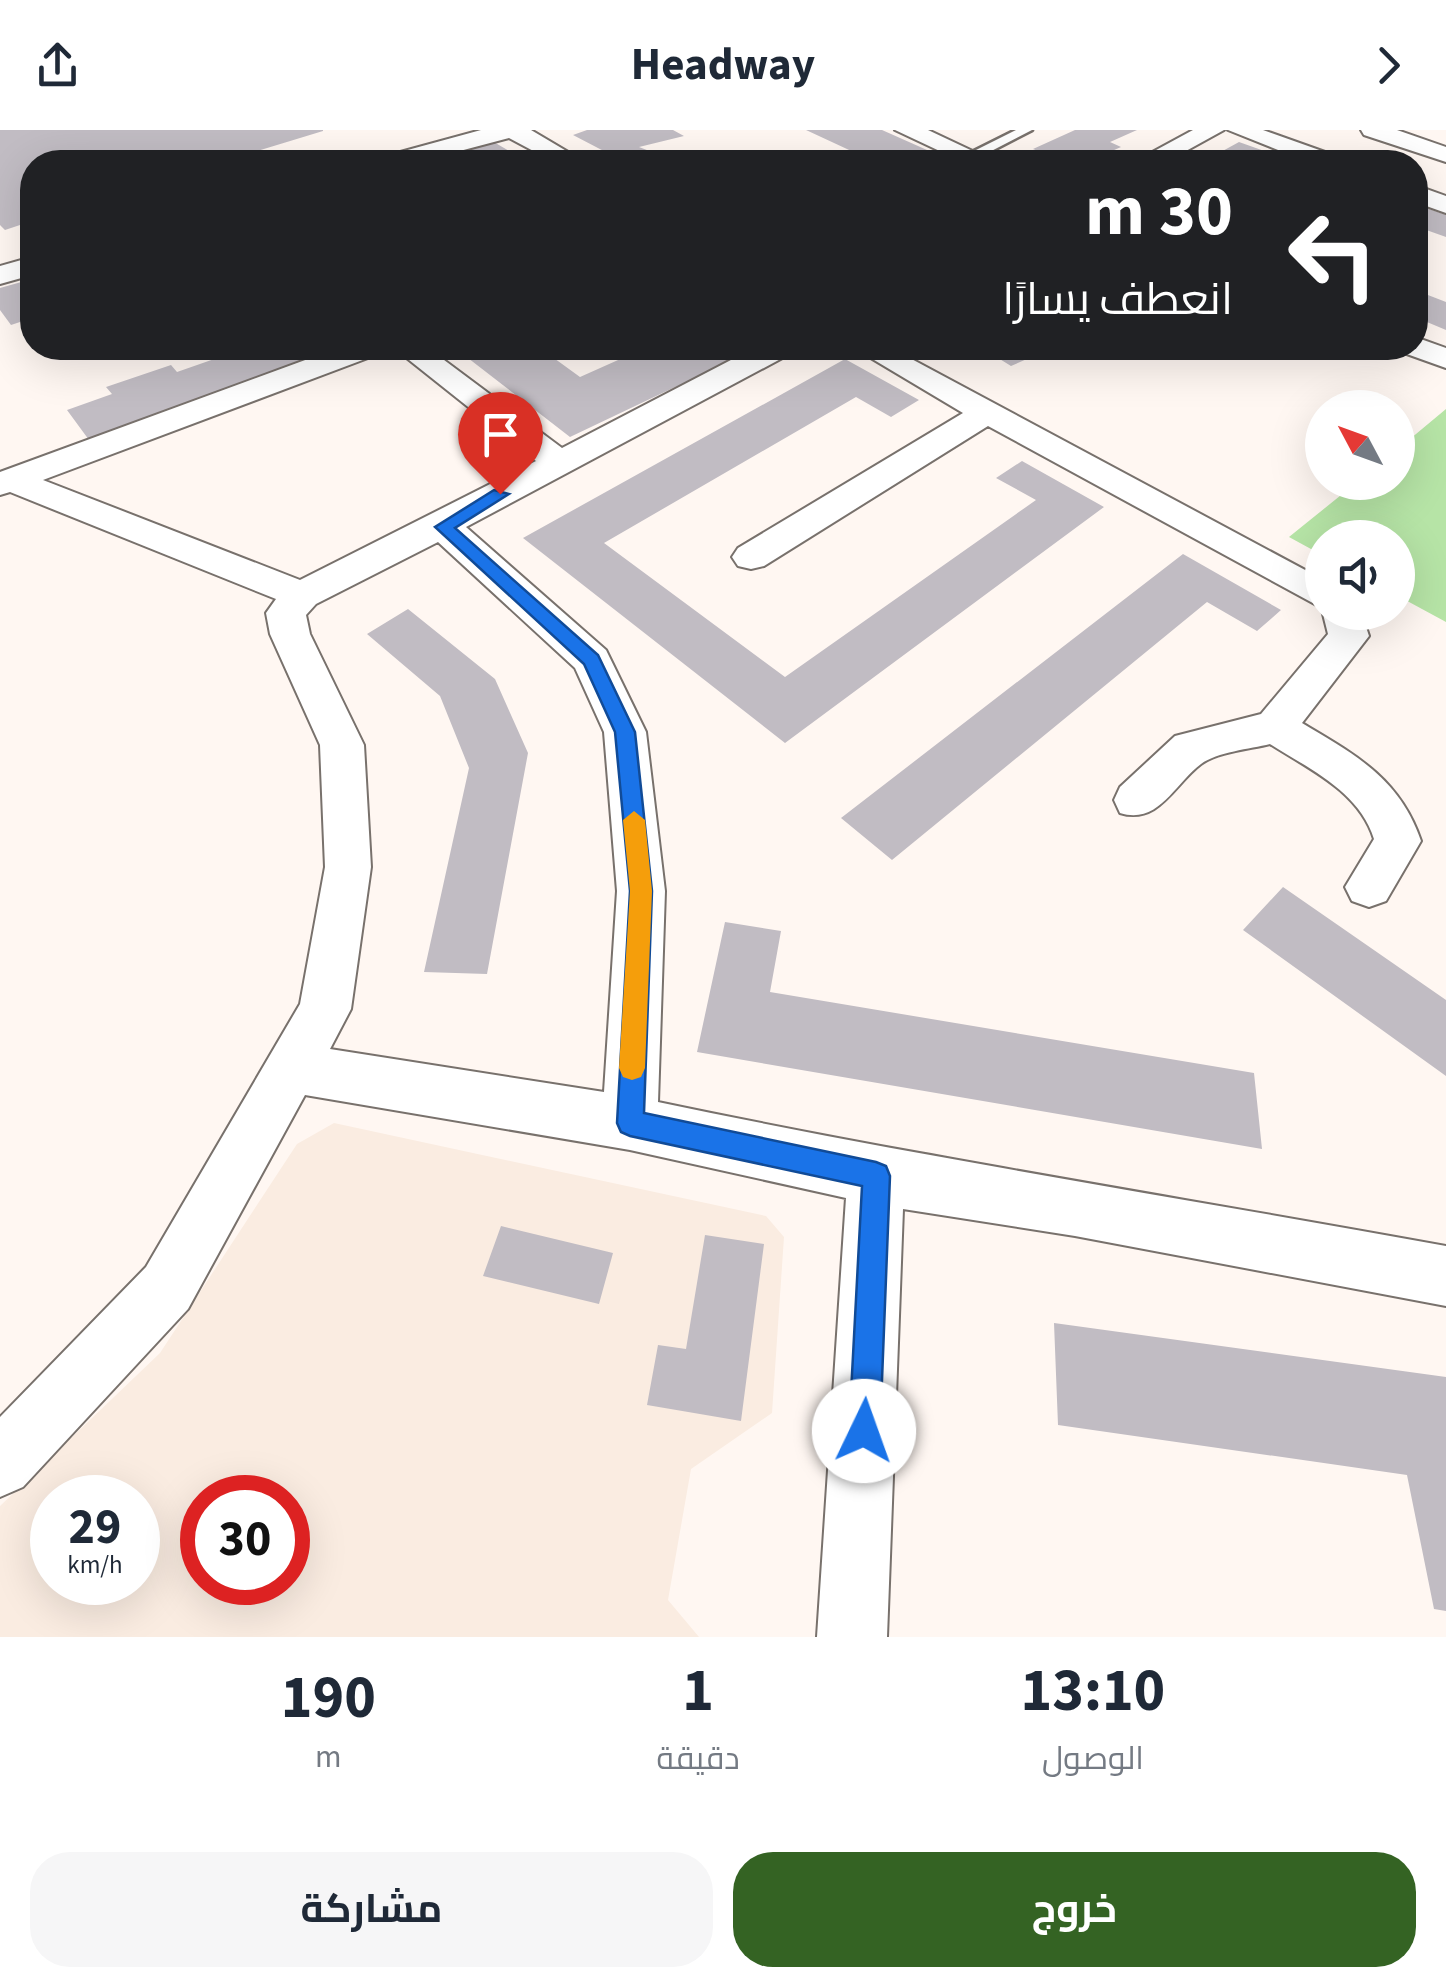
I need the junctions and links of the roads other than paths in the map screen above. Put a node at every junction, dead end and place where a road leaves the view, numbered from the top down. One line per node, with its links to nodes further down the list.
1 (511, 130): 7 (street); 8 (street)
2 (907, 130): 9 (street)
3 (1026, 130): 10 (lane)
4 (1212, 130): 11 (street)
5 (1240, 130): 12 (street)
6 (1373, 130): 13 (street)
7 (436, 150)
8 (549, 150)
9 (953, 150)
10 (993, 150)
11 (1171, 150)
12 (1296, 150)
13 (1446, 155)
14 (333, 360): 20 (street)
15 (425, 360): 19 (street)
16 (754, 360): 19 (street)
17 (891, 360): 18 (street)
18 (988, 412): 22 (street); 23 (street)
19 (558, 461): 21 (street)
20 (5, 482): 24 (street)
21 (443, 527): 24 (street); 30 (street)
22 (751, 556)
23 (1305, 586)
24 (302, 595): 29 (street)
25 (1346, 630): 26 (street)
26 (1275, 727): 27 (street); 28 (street)
27 (1136, 800)
28 (1368, 887)
29 (291, 1068): 30 (street); 33 (street)
30 (630, 1123): 31 (street)
31 (876, 1176): 32 (street); 34 (street)
32 (1446, 1276)
33 (0, 1464)
34 (852, 1637)

